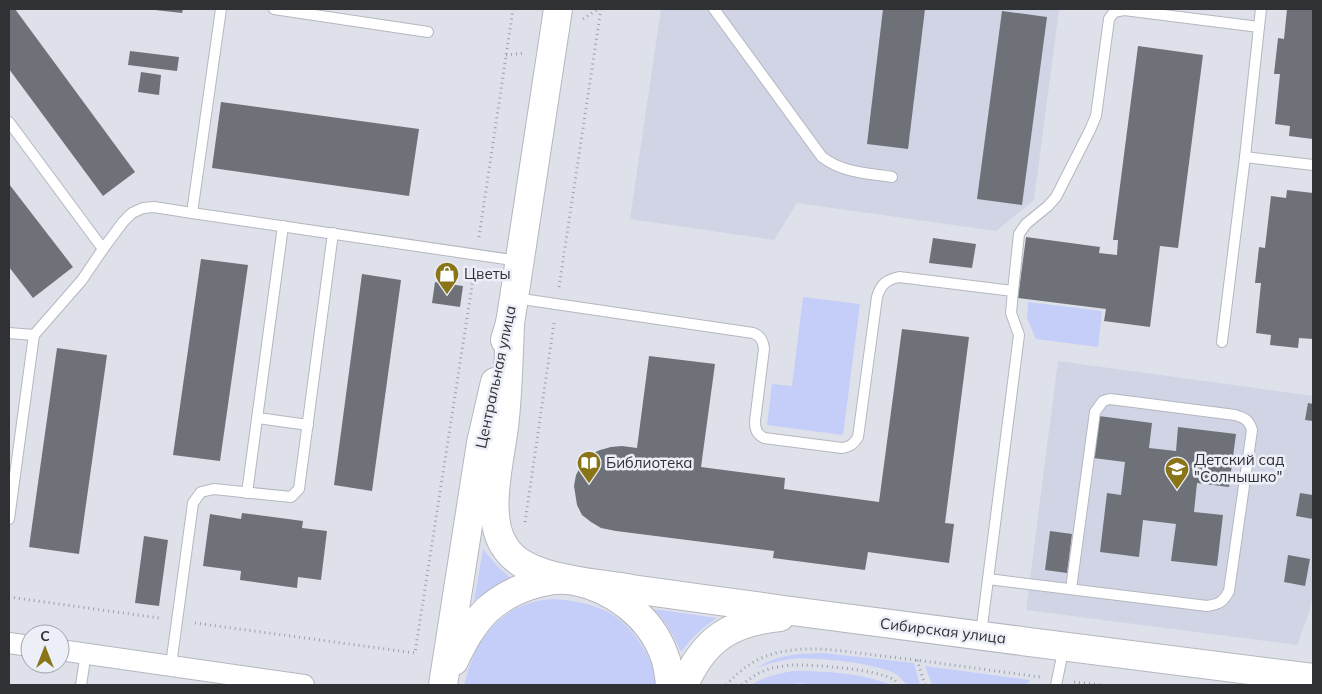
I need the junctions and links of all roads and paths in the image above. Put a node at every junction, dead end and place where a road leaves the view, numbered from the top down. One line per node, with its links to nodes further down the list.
1 (221, 9): 15 (lane)
2 (274, 9): 10 (lane)
3 (513, 9): 19 (path)
4 (558, 9): 20 (street, Центральная улица)
5 (601, 9): 22 (path)
6 (714, 9): 14 (lane)
7 (1124, 9): 9 (lane); 21 (lane)
8 (1261, 9): 9 (lane)
9 (1259, 27): 12 (lane)
10 (428, 32)
11 (9, 122): 18 (lane)
12 (1245, 157): 13 (lane); 26 (lane)
13 (1313, 165)
14 (892, 177)
15 (192, 212): 16 (lane); 18 (lane)
16 (283, 226): 17 (lane); 27 (lane)
17 (333, 234): 19 (lane); 28 (lane)
18 (103, 249): 25 (lane)
19 (476, 254): 20 (lane); 37 (path)
20 (519, 261): 23 (street, Центральная улица)
21 (1013, 291): 22 (lane); 32 (lane)
22 (557, 305): 23 (lane); 31 (path)
23 (512, 311): 33 (street); 46 (street, Центральная улица)
24 (9, 333): 25 (lane)
25 (34, 335): 30 (lane)
26 (1222, 342)
27 (258, 418): 28 (lane); 29 (lane)
28 (308, 424): 29 (lane)
29 (247, 493): 37 (lane)
30 (9, 519)
31 (524, 528)
32 (988, 579): 34 (lane); 38 (lane)
33 (574, 580): 36 (street, Сибирская улица); 46 (street); 49 (street)
34 (1071, 589): 34 (lane)
35 (9, 597): 37 (path)
36 (811, 613): 38 (street, Сибирская улица); 50 (street)
37 (177, 620): 43 (lane)
38 (981, 636): 39 (street, Сибирская улица)
39 (1064, 646): 44 (street, Сибирская улица); 45 (lane)
40 (70, 651): 41 (street)
41 (86, 653): 43 (street); 47 (lane)
42 (917, 660): 45 (path); 51 (path); 54 (path)
43 (171, 665): 48 (street)
44 (1313, 678)
45 (1057, 682): 55 (path)
46 (444, 683)
47 (81, 685)
48 (304, 685)
49 (670, 685)
50 (684, 685)
51 (726, 685)
52 (742, 685): 53 (path)
53 (899, 685)
54 (925, 685)
55 (1102, 685)

